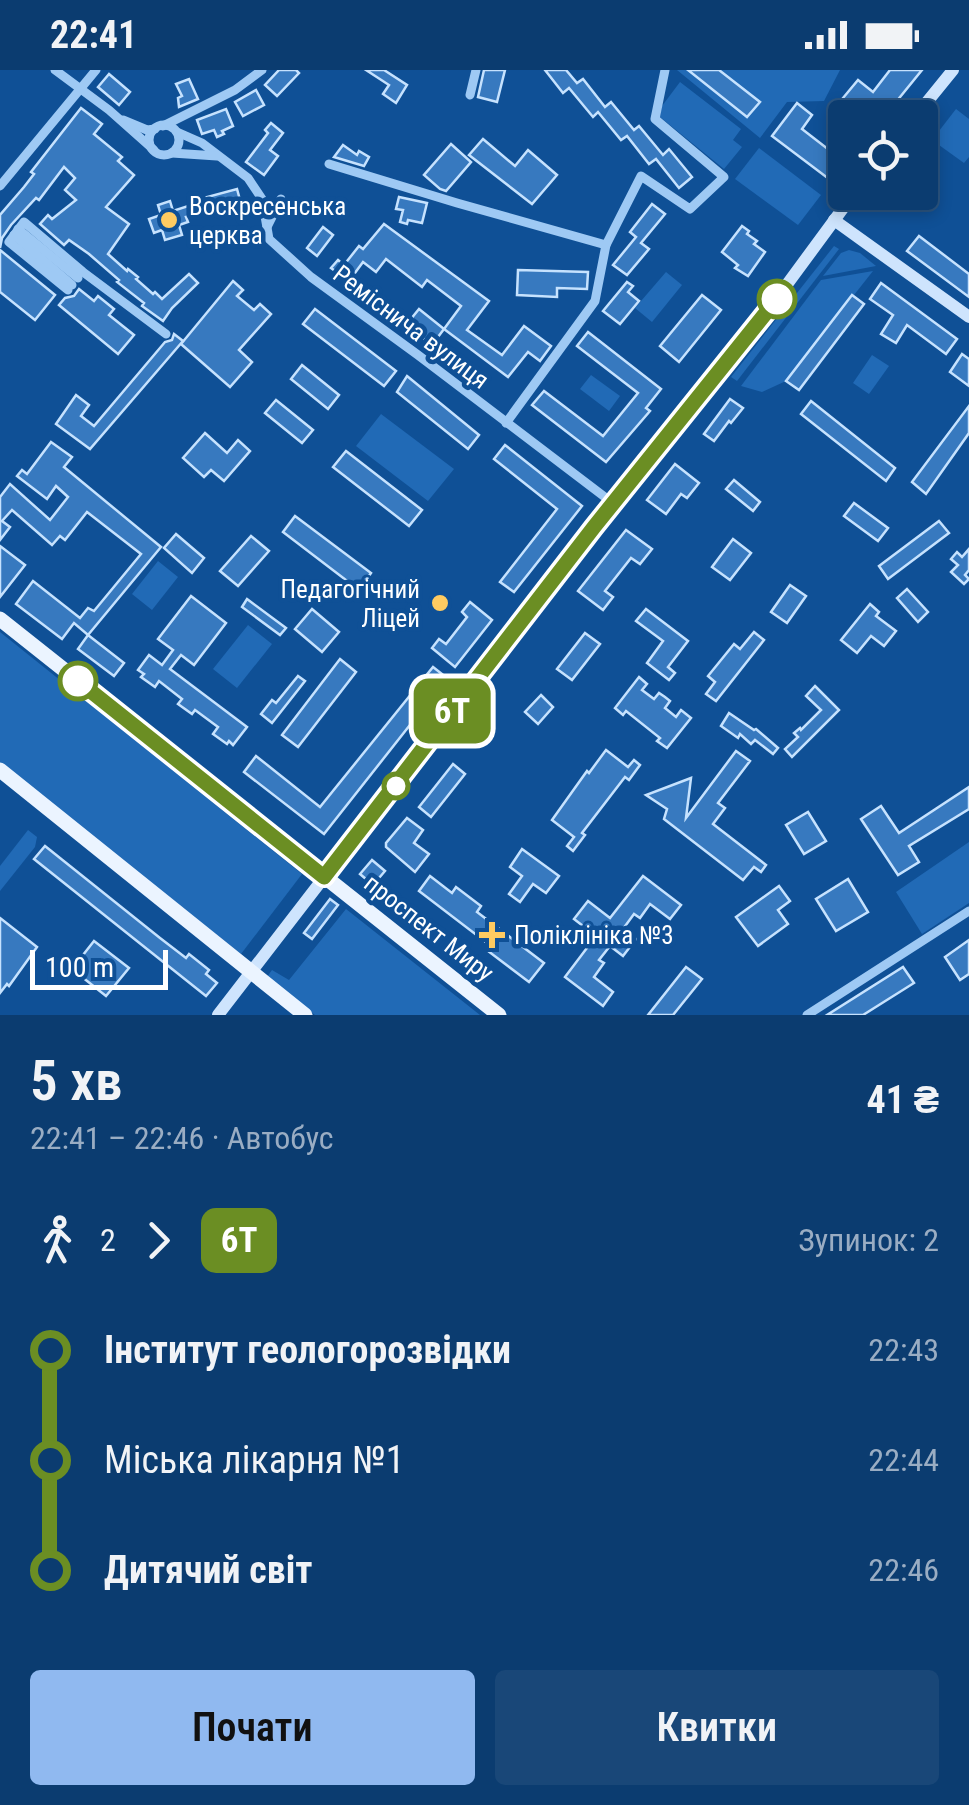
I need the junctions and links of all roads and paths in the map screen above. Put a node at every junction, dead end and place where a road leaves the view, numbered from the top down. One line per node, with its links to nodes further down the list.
1 (54, 70): 7 (street, Реміснича вулиця)
2 (96, 70): 7 (street)
3 (262, 70): 11 (street)
4 (476, 70): 8 (street)
5 (665, 70): 22 (street)
6 (953, 70): 9 (main road)
7 (80, 90): 10 (street, Реміснича вулиця); 16 (street)
8 (470, 96)
9 (929, 100)
10 (116, 116): 11 (street, Реміснича вулиця); 12 (street, Реміснича вулиця)
11 (167, 129): 12 (street); 13 (street); 14 (street, Реміснича вулиця)
12 (154, 150): 13 (street)
13 (172, 153): 14 (street)
14 (220, 156): 20 (street, Реміснича вулиця)
15 (329, 164): 22 (street)
16 (0, 186)
17 (282, 199): 20 (street)
18 (842, 210): 19 (main road)
19 (834, 220): 23 (main road); 26 (main road)
20 (266, 229): 25 (street, Реміснича вулиця)
21 (16, 232): 21 (street); 24 (street)
22 (606, 245): 25 (street)
23 (969, 317)
24 (166, 334)
25 (506, 423): 26 (street, Реміснича вулиця)
26 (614, 504): 29 (main road)
27 (0, 619): 29 (main road, проспект Миру)
28 (0, 770): 31 (main road)
29 (324, 877): 31 (main road); 34 (main road, проспект Миру)
30 (969, 911): 35 (street)
31 (251, 973): 32 (main road); 33 (main road)
32 (218, 1015)
33 (304, 1015)
34 (499, 1015)
35 (807, 1015)

